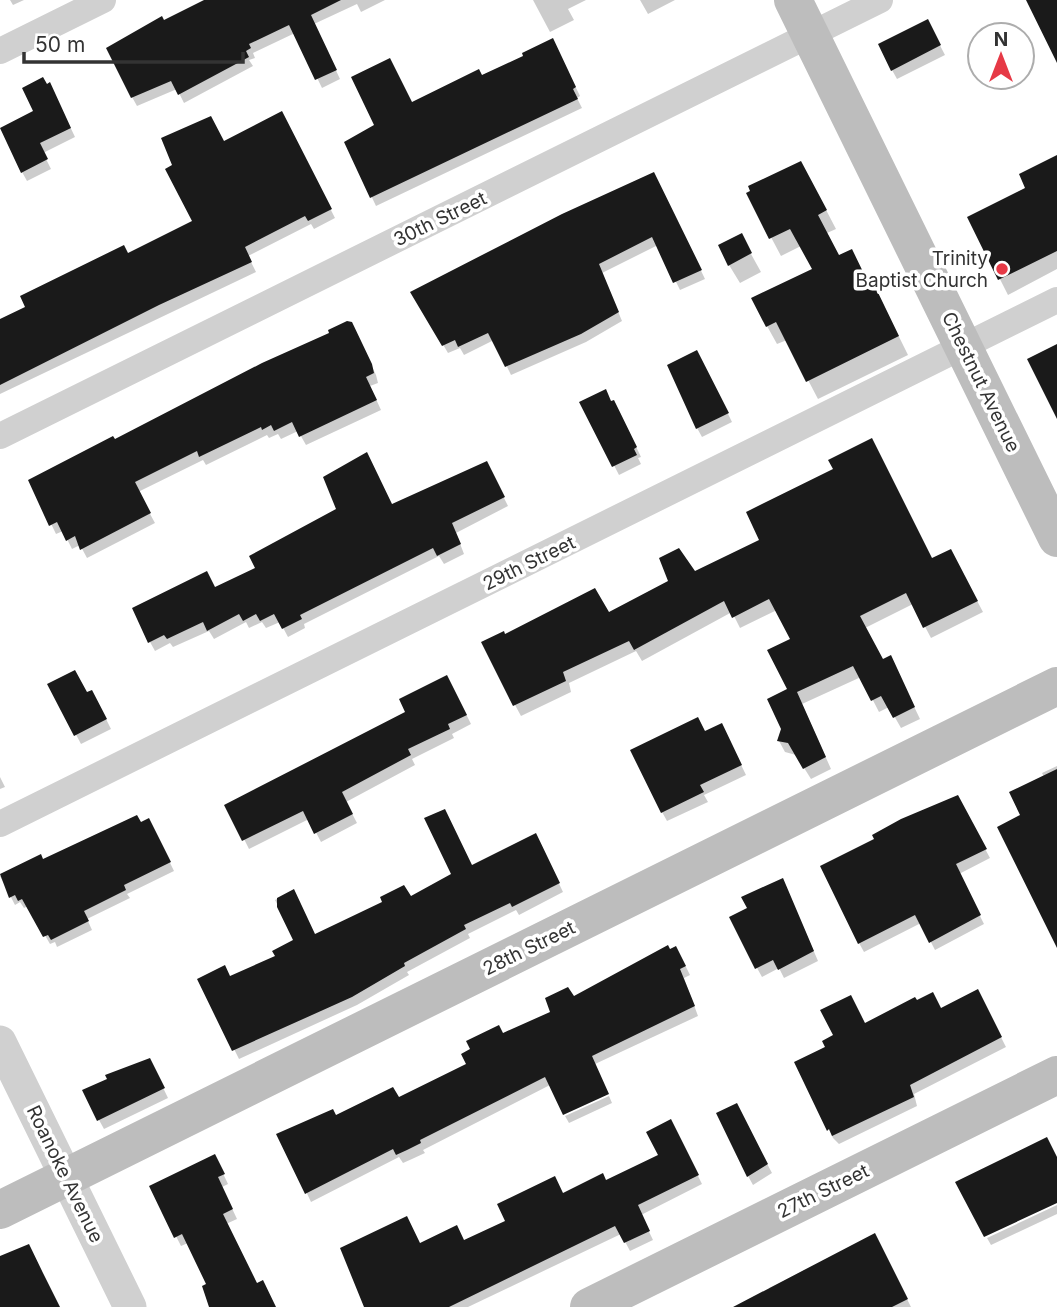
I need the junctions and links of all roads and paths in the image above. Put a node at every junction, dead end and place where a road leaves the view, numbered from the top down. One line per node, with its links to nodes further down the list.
1 (103, 0): 5 (street)
2 (793, 0): 4 (main road, Chestnut Avenue)
3 (880, 0): 4 (street, 30th Street)
4 (810, 34): 7 (main road, Chestnut Avenue); 8 (street, 30th Street)
5 (0, 51)
6 (1057, 300): 7 (street, 29th Street)
7 (964, 346): 9 (main road, Chestnut Avenue); 11 (street, 29th Street)
8 (0, 436)
9 (1057, 538)
10 (1057, 686): 14 (main road, 28th Street)
11 (0, 824)
12 (0, 1042): 14 (street, Roanoke Avenue)
13 (1057, 1075): 17 (main road, 27th Street)
14 (67, 1177): 15 (main road, 28th Street); 16 (street, Roanoke Avenue)
15 (0, 1210)
16 (130, 1307)
17 (589, 1307)

